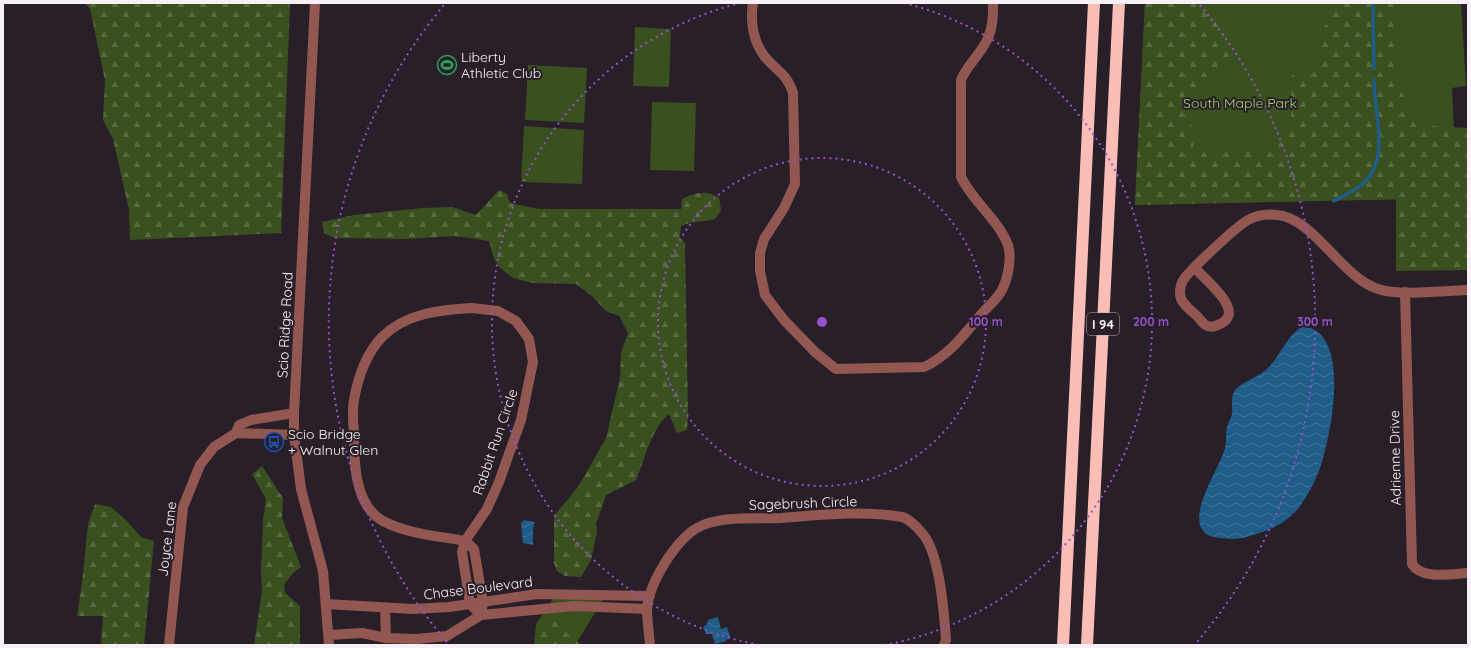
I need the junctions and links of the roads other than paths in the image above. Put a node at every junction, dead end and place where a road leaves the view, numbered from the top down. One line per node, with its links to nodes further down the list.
1 (316, 3): 9 (street, Scio Ridge Road)
2 (753, 3): 3 (street)
3 (993, 3)
4 (1094, 3): 28 (highway, I 94)
5 (1119, 3): 29 (highway, I 94)
6 (1195, 268): 6 (street); 8 (street)
7 (1468, 290): 8 (street)
8 (1405, 292): 13 (street, Adrienne Drive)
9 (294, 413): 10 (street, Joyce Lane); 11 (street, Scio Ridge Road)
10 (236, 433): 11 (street); 25 (street, Joyce Lane)
11 (294, 435): 17 (street, Scio Ridge Road)
12 (465, 542): 12 (street, Rabbit Run Circle); 16 (street); 18 (street, Rabbit Run Circle)
13 (1468, 573)
14 (574, 593): 15 (street, Chase Boulevard); 16 (street, Chase Boulevard); 19 (street)
15 (650, 596): 21 (street, Sagebrush Circle); 27 (street, Sagebrush Circle)
16 (483, 602): 18 (street, Chase Boulevard); 22 (street)
17 (326, 604): 20 (street, Chase Boulevard); 24 (street, Scio Ridge Road)
18 (470, 604): 20 (street, Chase Boulevard); 22 (street)
19 (574, 606): 21 (street, Chase Boulevard); 22 (street, Chase Boulevard)
20 (385, 608): 23 (street)
21 (647, 609): 26 (street, Sagebrush Circle)
22 (480, 615): 23 (street, Chase Boulevard)
23 (386, 638): 24 (street, Chase Boulevard)
24 (329, 640)
25 (169, 645)
26 (650, 645)
27 (944, 645)
28 (1063, 645)
29 (1088, 645)

